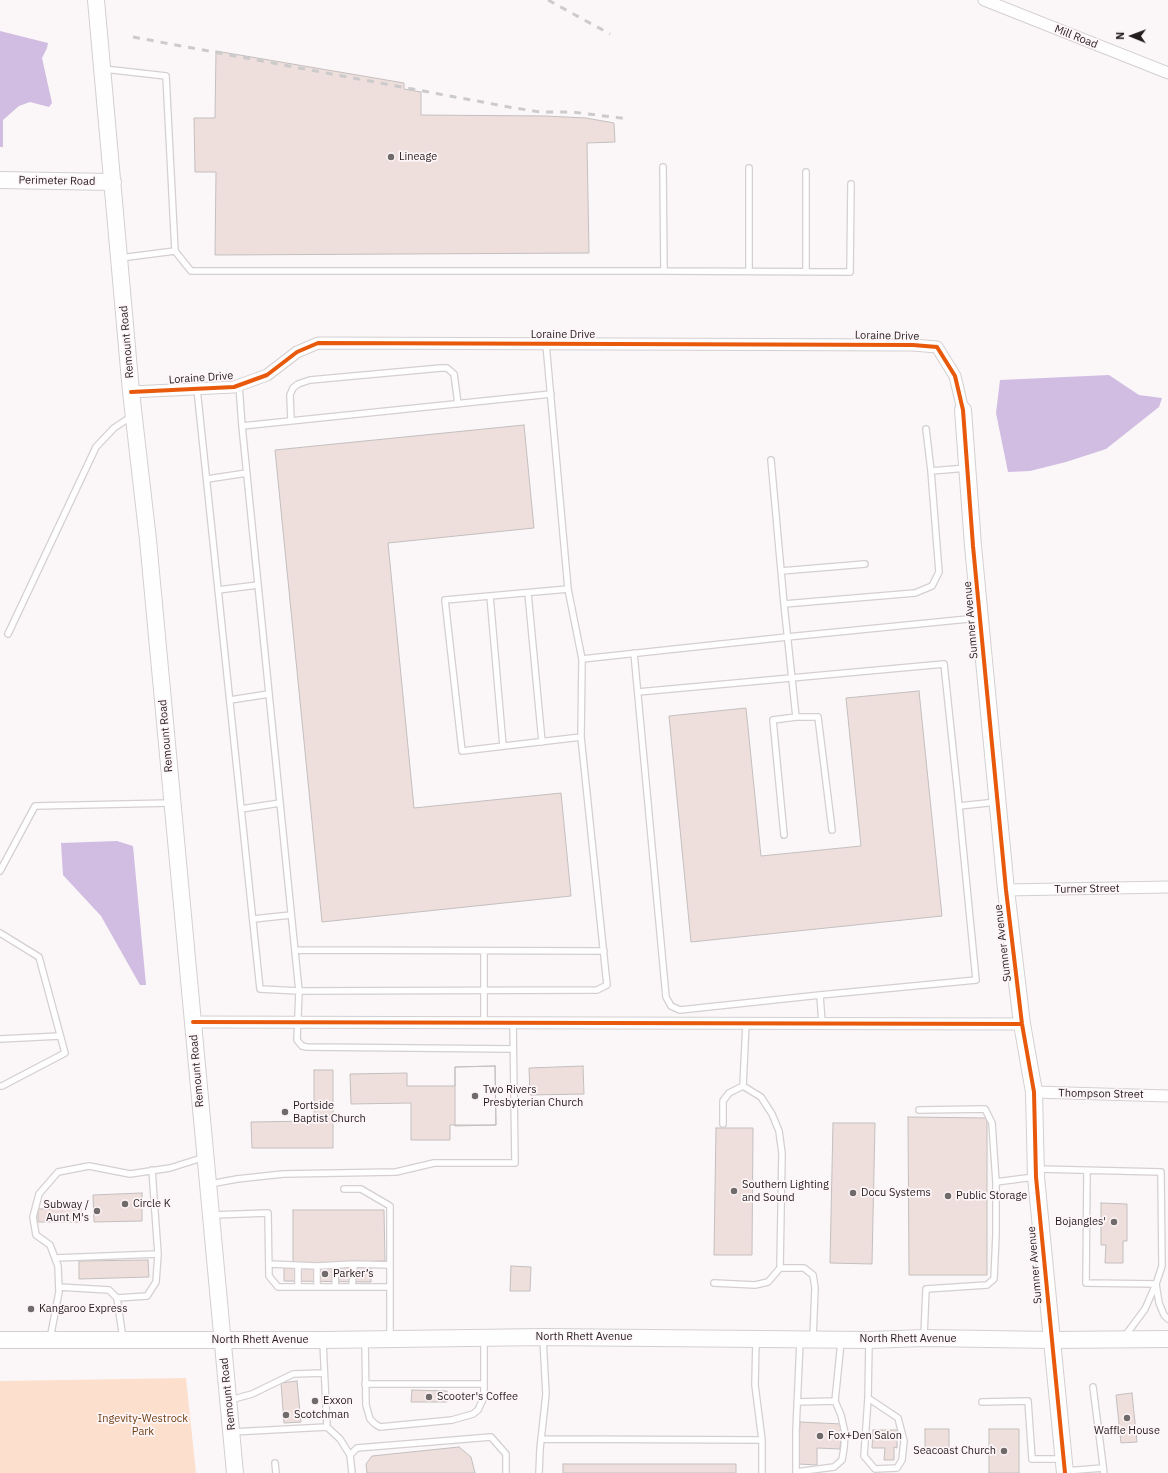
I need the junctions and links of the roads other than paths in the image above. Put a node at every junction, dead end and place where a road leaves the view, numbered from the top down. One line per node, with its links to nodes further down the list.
1 (96, 0): 3 (main road, Remount Road)
2 (984, 0): 4 (street, Mill Road)
3 (103, 69): 9 (main road, Remount Road); 11 (lane)
4 (1168, 73)
5 (663, 167): 13 (lane)
6 (749, 168): 14 (lane)
7 (806, 172): 15 (lane)
8 (0, 180): 9 (main road, Perimeter Road)
9 (113, 182): 12 (main road, Remount Road)
10 (851, 184): 15 (lane)
11 (175, 251): 12 (lane); 13 (lane)
12 (120, 258): 19 (main road, Remount Road)
13 (664, 271): 14 (lane)
14 (749, 271): 15 (lane)
15 (806, 271)
16 (546, 344): 17 (street, Loraine Drive); 20 (lane); 22 (street, Loraine Drive)
17 (239, 385): 18 (street, Loraine Drive); 25 (lane)
18 (197, 388): 19 (street, Loraine Drive); 31 (lane)
19 (131, 392): 23 (main road, Remount Road)
20 (551, 394): 21 (lane); 35 (lane)
21 (458, 404): 24 (lane); 24 (lane)
22 (963, 410): 28 (main road, Sumner Avenue)
23 (134, 414): 41 (lane); 54 (main road, Remount Road)
24 (291, 421): 25 (lane)
25 (242, 426): 30 (lane)
26 (926, 429): 29 (lane)
27 (771, 460): 33 (lane)
28 (967, 468): 29 (lane); 40 (main road, Sumner Avenue)
29 (931, 471): 39 (lane)
30 (247, 473): 31 (lane); 34 (lane)
31 (207, 479): 36 (lane)
32 (865, 564): 33 (lane)
33 (781, 571): 39 (lane)
34 (258, 585): 36 (lane); 47 (lane)
35 (568, 589): 37 (lane); 44 (lane)
36 (218, 590): 48 (lane)
37 (528, 593): 38 (lane); 51 (lane)
38 (490, 596): 52 (lane); 52 (lane)
39 (784, 604): 42 (lane)
40 (980, 618): 42 (lane); 53 (main road, Sumner Avenue)
41 (8, 634)
42 (787, 636): 43 (lane); 45 (lane)
43 (634, 653): 44 (lane); 46 (lane)
44 (582, 659): 50 (lane)
45 (793, 677): 46 (lane); 49 (lane); 56 (lane)
46 (638, 692): 71 (lane)
47 (269, 694): 48 (lane); 55 (lane)
48 (230, 700): 57 (lane)
49 (796, 717): 58 (lane); 59 (lane)
50 (581, 738): 51 (lane); 68 (lane)
51 (542, 742): 52 (lane)
52 (503, 746)
53 (997, 802): 56 (lane); 62 (main road, Sumner Avenue)
54 (172, 803): 60 (lane); 72 (main road, Remount Road)
55 (280, 803): 57 (lane); 63 (lane)
56 (959, 806): 71 (lane)
57 (241, 809): 64 (lane)
58 (832, 830)
59 (784, 835)
60 (0, 871)
61 (1168, 887): 62 (street, Turner Street)
62 (1006, 890): 78 (main road, Sumner Avenue)
63 (291, 915): 64 (lane); 66 (lane)
64 (253, 919): 70 (lane)
65 (0, 933): 79 (lane)
66 (295, 950): 67 (lane); 70 (lane)
67 (484, 951): 68 (lane); 69 (lane)
68 (604, 951): 69 (lane)
69 (484, 990): 70 (lane); 74 (lane)
70 (299, 991): 73 (lane)
71 (820, 995): 77 (lane)
72 (193, 1022): 73 (street); 88 (main road, Remount Road)
73 (297, 1022): 74 (street); 81 (lane)
74 (484, 1022): 75 (street)
75 (513, 1022): 76 (street); 81 (lane)
76 (746, 1023): 77 (street); 83 (lane)
77 (822, 1023): 78 (street)
78 (1022, 1024): 84 (main road, Sumner Avenue)
79 (60, 1036): 80 (lane); 82 (lane)
80 (0, 1039)
81 (514, 1049): 93 (lane)
82 (0, 1086)
83 (743, 1086): 87 (lane); 104 (lane)
84 (1034, 1092): 85 (street, Thompson Street); 91 (main road, Sumner Avenue)
85 (1168, 1096)
86 (919, 1110): 92 (lane)
87 (723, 1124)
88 (205, 1157): 89 (lane); 93 (main road, Remount Road)
89 (152, 1170): 96 (lane); 97 (lane)
90 (1087, 1171): 91 (lane); 106 (lane); 106 (lane)
91 (1036, 1173): 92 (lane); 131 (main road, Sumner Avenue)
92 (996, 1182): 118 (lane)
93 (208, 1184): 95 (main road, Remount Road)
94 (344, 1189): 101 (lane)
95 (210, 1215): 98 (lane); 120 (main road, Remount Road)
96 (158, 1254): 97 (lane); 113 (lane)
97 (55, 1258): 107 (lane)
98 (269, 1264): 102 (lane); 108 (lane)
99 (354, 1264): 100 (lane); 101 (lane); 111 (lane)
100 (336, 1265): 103 (lane); 110 (lane)
101 (389, 1265): 112 (lane)
102 (298, 1266): 103 (lane); 108 (lane)
103 (317, 1266): 109 (lane)
104 (780, 1268): 105 (lane); 123 (lane)
105 (714, 1283)
106 (1156, 1284): 114 (lane); 125 (lane)
107 (59, 1287): 113 (lane); 128 (lane)
108 (298, 1287): 109 (lane)
109 (317, 1287): 110 (lane)
110 (335, 1287): 111 (lane)
111 (352, 1287): 112 (lane)
112 (390, 1287): 116 (lane)
113 (117, 1298): 119 (lane)
114 (1168, 1319)
115 (543, 1337): 117 (main road, North Rhett Avenue); 122 (main road, North Rhett Avenue); 143 (lane)
116 (390, 1338): 117 (main road, North Rhett Avenue); 121 (main road, North Rhett Avenue)
117 (484, 1338): 134 (lane)
118 (924, 1338): 130 (main road, North Rhett Avenue); 131 (main road, North Rhett Avenue)
119 (123, 1339): 120 (main road, North Rhett Avenue); 128 (main road, North Rhett Avenue)
120 (222, 1339): 129 (main road, North Rhett Avenue); 137 (main road, Remount Road)
121 (364, 1339): 129 (main road, North Rhett Avenue); 133 (lane)
122 (756, 1339): 123 (main road, North Rhett Avenue); 144 (lane)
123 (807, 1339): 124 (main road, North Rhett Avenue); 139 (lane)
124 (841, 1339): 130 (main road, North Rhett Avenue); 138 (lane)
125 (1123, 1339): 126 (main road, North Rhett Avenue); 131 (main road, North Rhett Avenue)
126 (1168, 1339)
127 (0, 1340): 128 (main road, North Rhett Avenue)
128 (50, 1340)
129 (323, 1340): 132 (lane)
130 (869, 1340): 136 (lane)
131 (1052, 1340): 147 (main road, Sumner Avenue)
132 (323, 1373): 137 (lane); 141 (lane)
133 (365, 1384): 134 (lane); 134 (lane)
134 (484, 1384)
135 (1093, 1387): 148 (lane)
136 (868, 1398): 136 (lane)
137 (227, 1400): 142 (main road, Remount Road)
138 (835, 1401): 139 (lane); 155 (lane)
139 (797, 1402): 155 (lane)
140 (982, 1402): 147 (lane)
141 (327, 1427): 142 (lane); 145 (lane)
142 (232, 1432): 149 (main road, Remount Road)
143 (541, 1439): 144 (lane); 153 (lane)
144 (762, 1440): 154 (lane)
145 (350, 1455): 151 (lane); 152 (lane)
146 (275, 1464): 150 (lane)
147 (1065, 1468): 148 (lane)
148 (1103, 1470)
149 (235, 1473)
150 (276, 1473)
151 (352, 1473)
152 (506, 1473)
153 (539, 1473)
154 (762, 1473)
155 (796, 1473)

